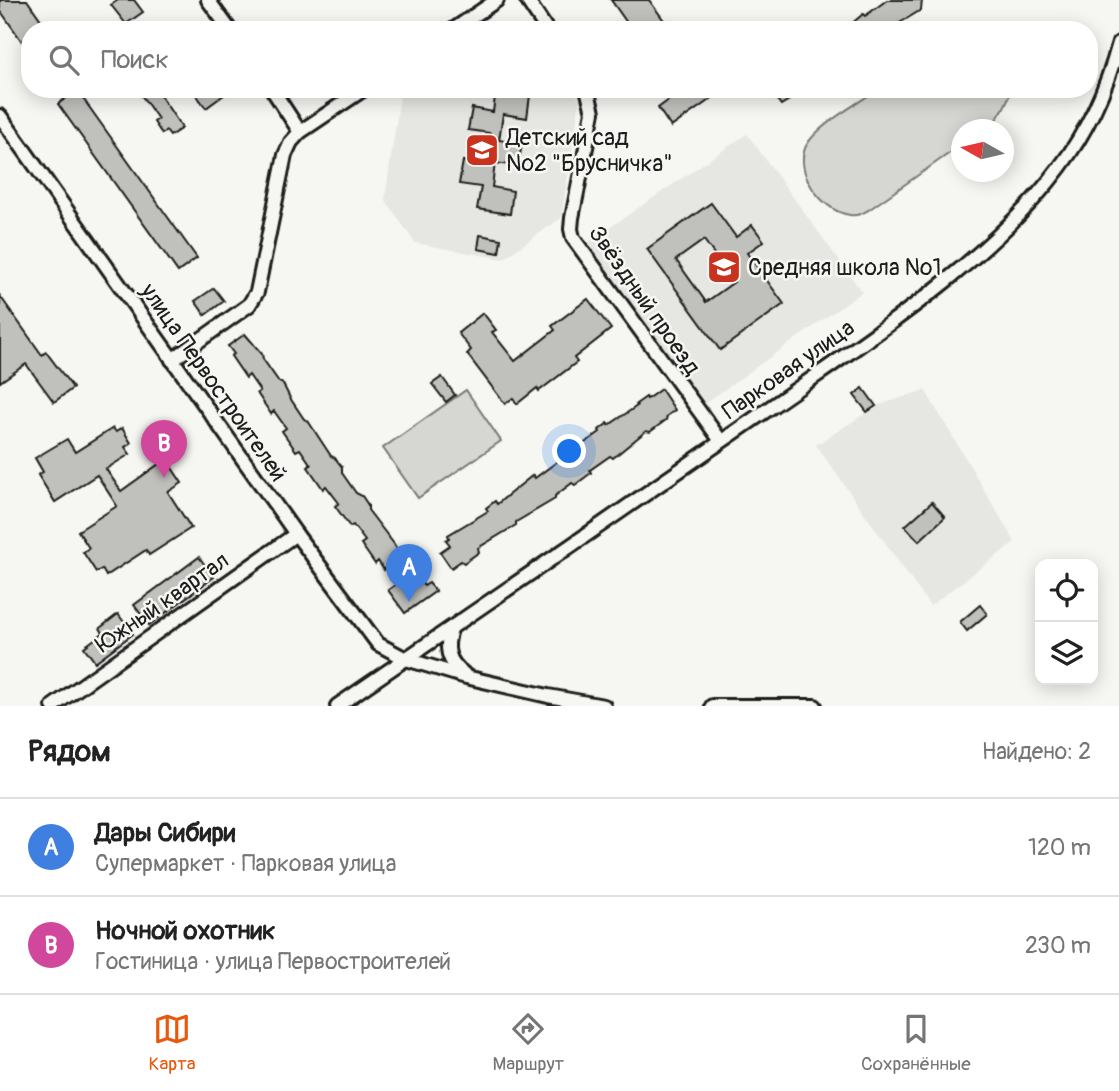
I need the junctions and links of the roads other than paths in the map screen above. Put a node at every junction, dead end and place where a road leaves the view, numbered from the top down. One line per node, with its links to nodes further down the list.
1 (208, 0): 4 (street)
2 (497, 0): 5 (street)
3 (527, 0): 6 (street)
4 (223, 21)
5 (466, 21)
6 (541, 21)
7 (1119, 43): 14 (street, Парковая улица)
8 (278, 98): 12 (street)
9 (351, 98): 12 (street)
10 (589, 98): 14 (street, Звёздный проезд)
11 (0, 116): 13 (street, улица Первостроителей)
12 (300, 132): 13 (street)
13 (172, 359): 15 (street, улица Первостроителей)
14 (721, 441): 16 (street, Парковая улица)
15 (296, 534): 17 (street, улица Первостроителей); 19 (street, Южный квартал)
16 (451, 629): 17 (street, Парковая улица); 18 (street)
17 (407, 659): 18 (street, улица Первостроителей); 20 (street, Парковая улица)
18 (467, 677): 21 (street, улица Первостроителей)
19 (53, 706)
20 (337, 706)
21 (604, 706)
22 (712, 706): 23 (street)
23 (815, 706)

